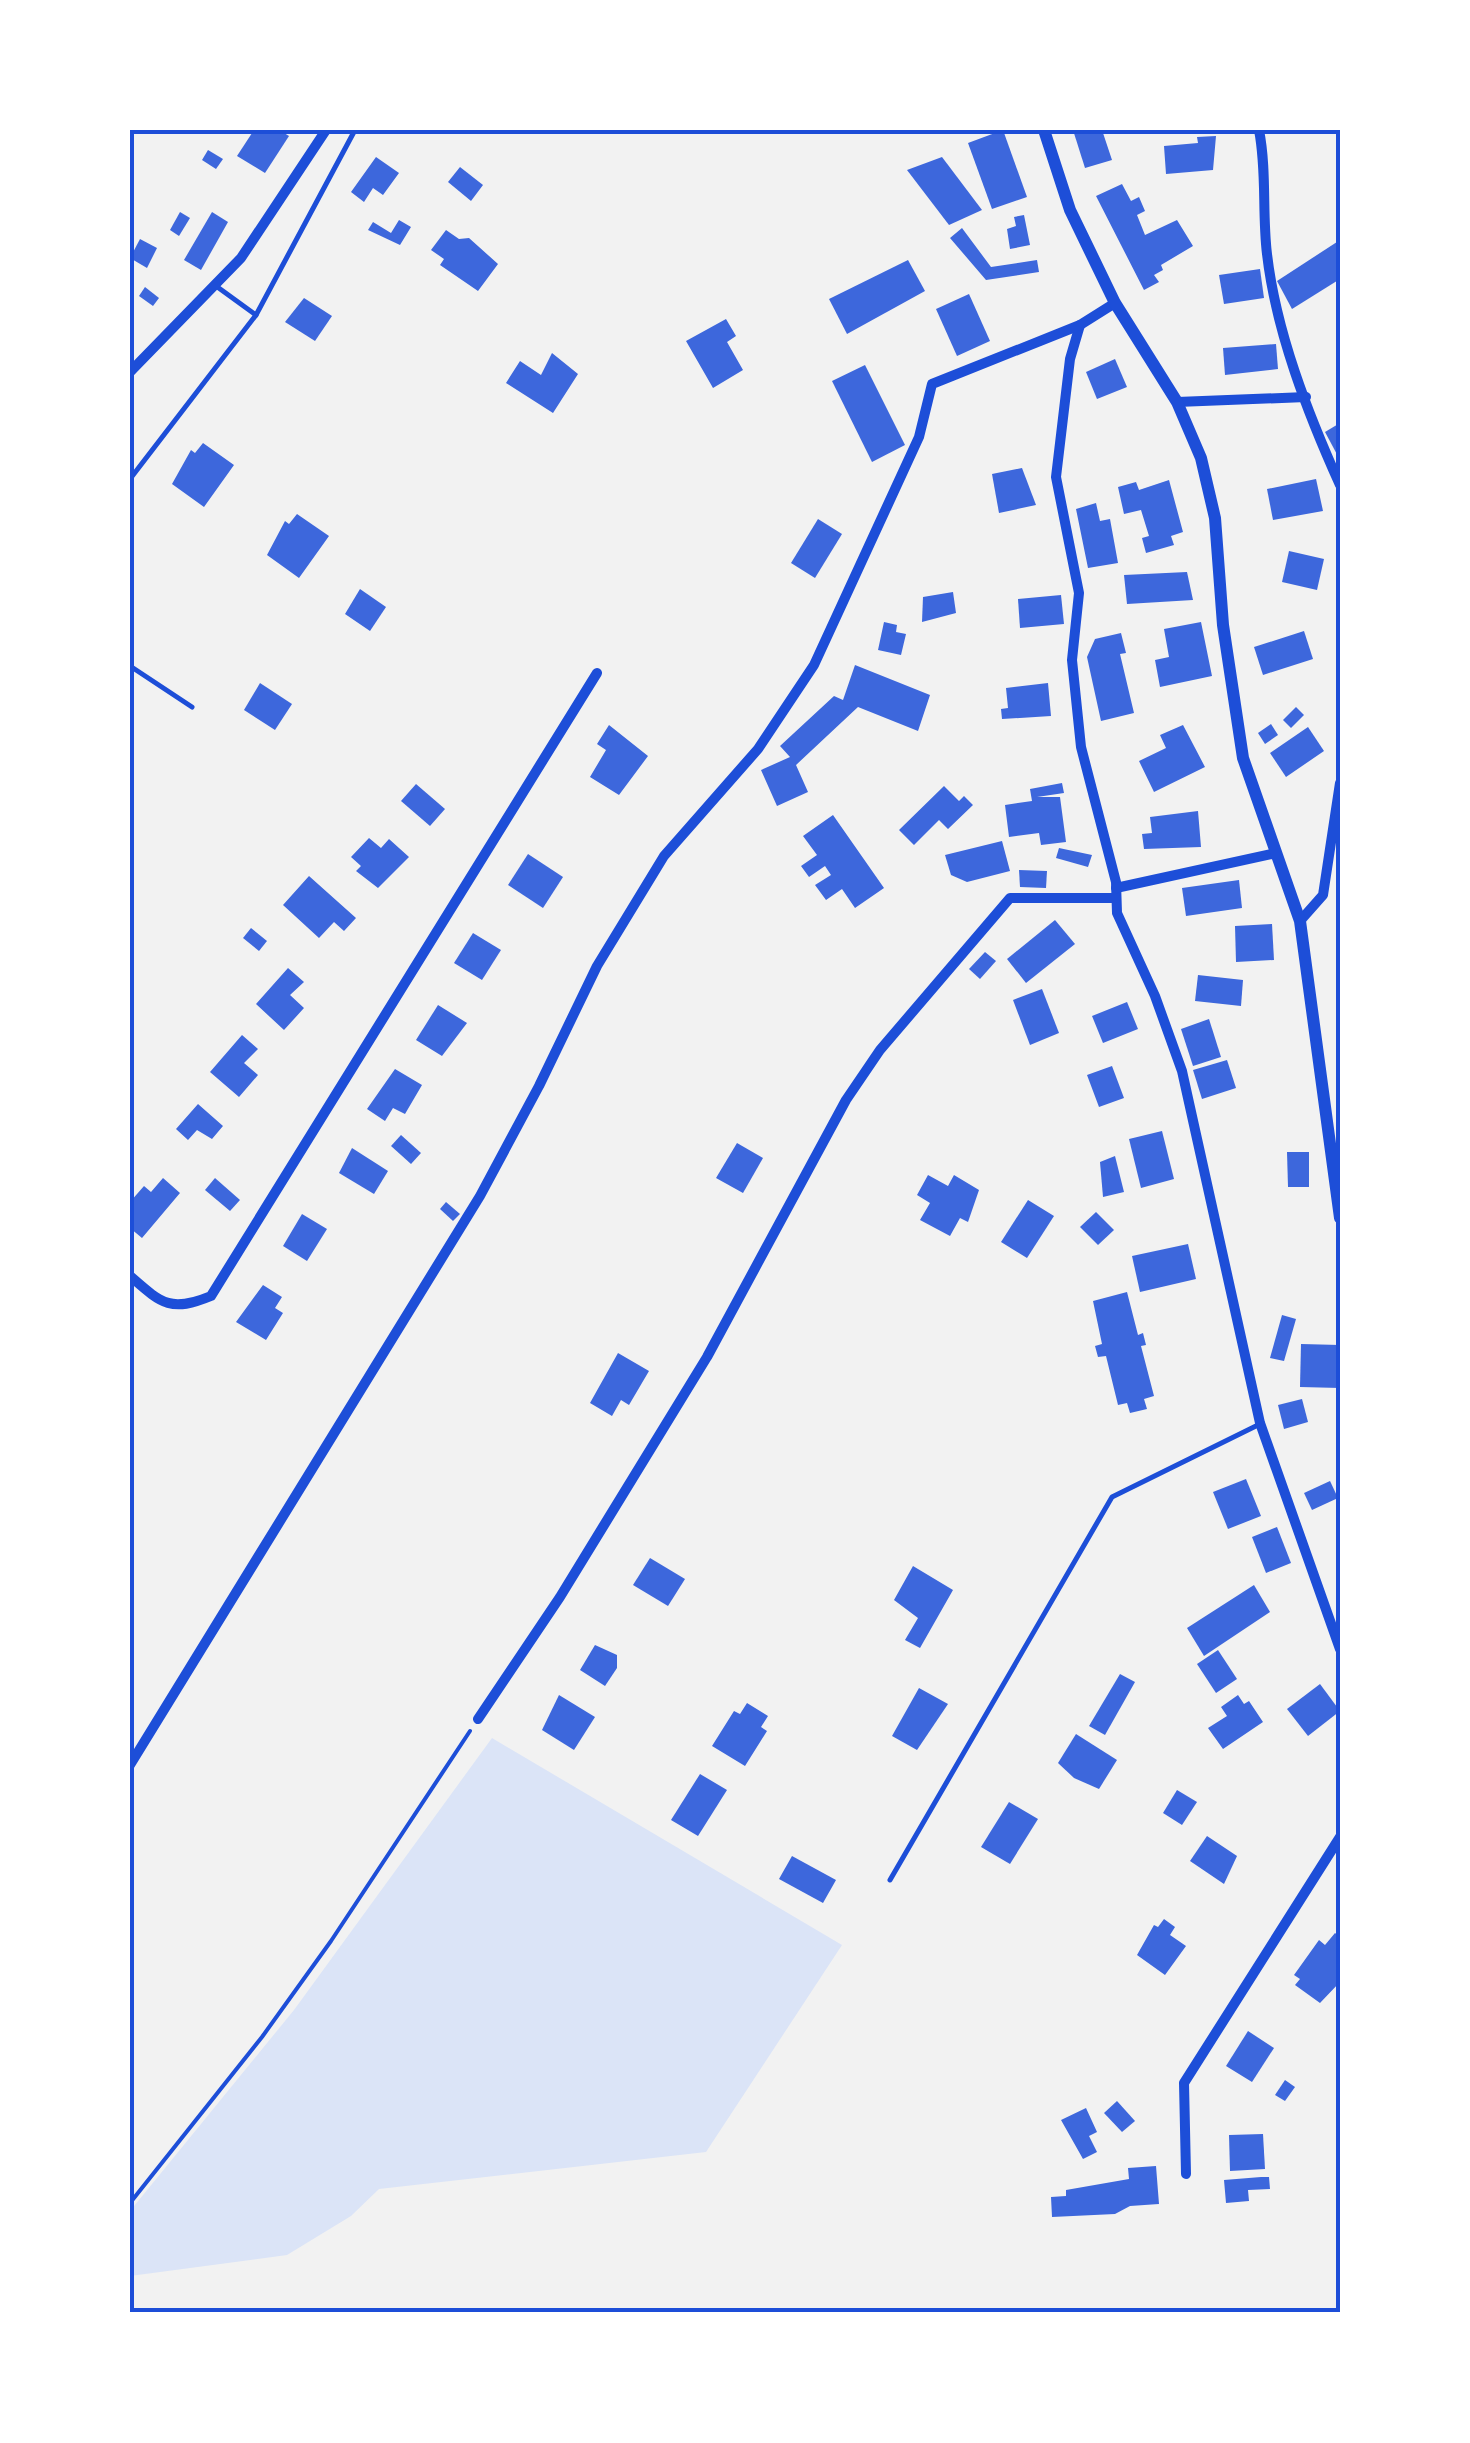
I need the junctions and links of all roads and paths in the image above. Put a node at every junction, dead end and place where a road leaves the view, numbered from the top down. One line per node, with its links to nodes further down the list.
1 (326, 130): 5 (street)
2 (355, 130): 7 (lane)
3 (1044, 130): 6 (street)
4 (1259, 130): 10 (street)
5 (216, 286): 7 (lane); 9 (street)
6 (1115, 303): 8 (street); 11 (street)
7 (256, 315): 12 (lane)
8 (1080, 325): 19 (street); 26 (street)
9 (130, 372)
10 (1306, 397): 11 (street); 13 (street)
11 (1177, 402): 18 (street)
12 (130, 478)
13 (1340, 484)
14 (130, 666): 16 (lane)
15 (597, 673): 22 (street)
16 (192, 707)
17 (1340, 782): 20 (street)
18 (1276, 854): 19 (street); 20 (street)
19 (1116, 893): 23 (street); 25 (street)
20 (1300, 921): 21 (street)
21 (1340, 1218)
22 (130, 1276)
23 (1260, 1423): 24 (street); 28 (lane)
24 (1340, 1649)
25 (478, 1718): 30 (path)
26 (130, 1765)
27 (1340, 1837): 29 (street)
28 (890, 1880)
29 (1186, 2174)
30 (130, 2202)

